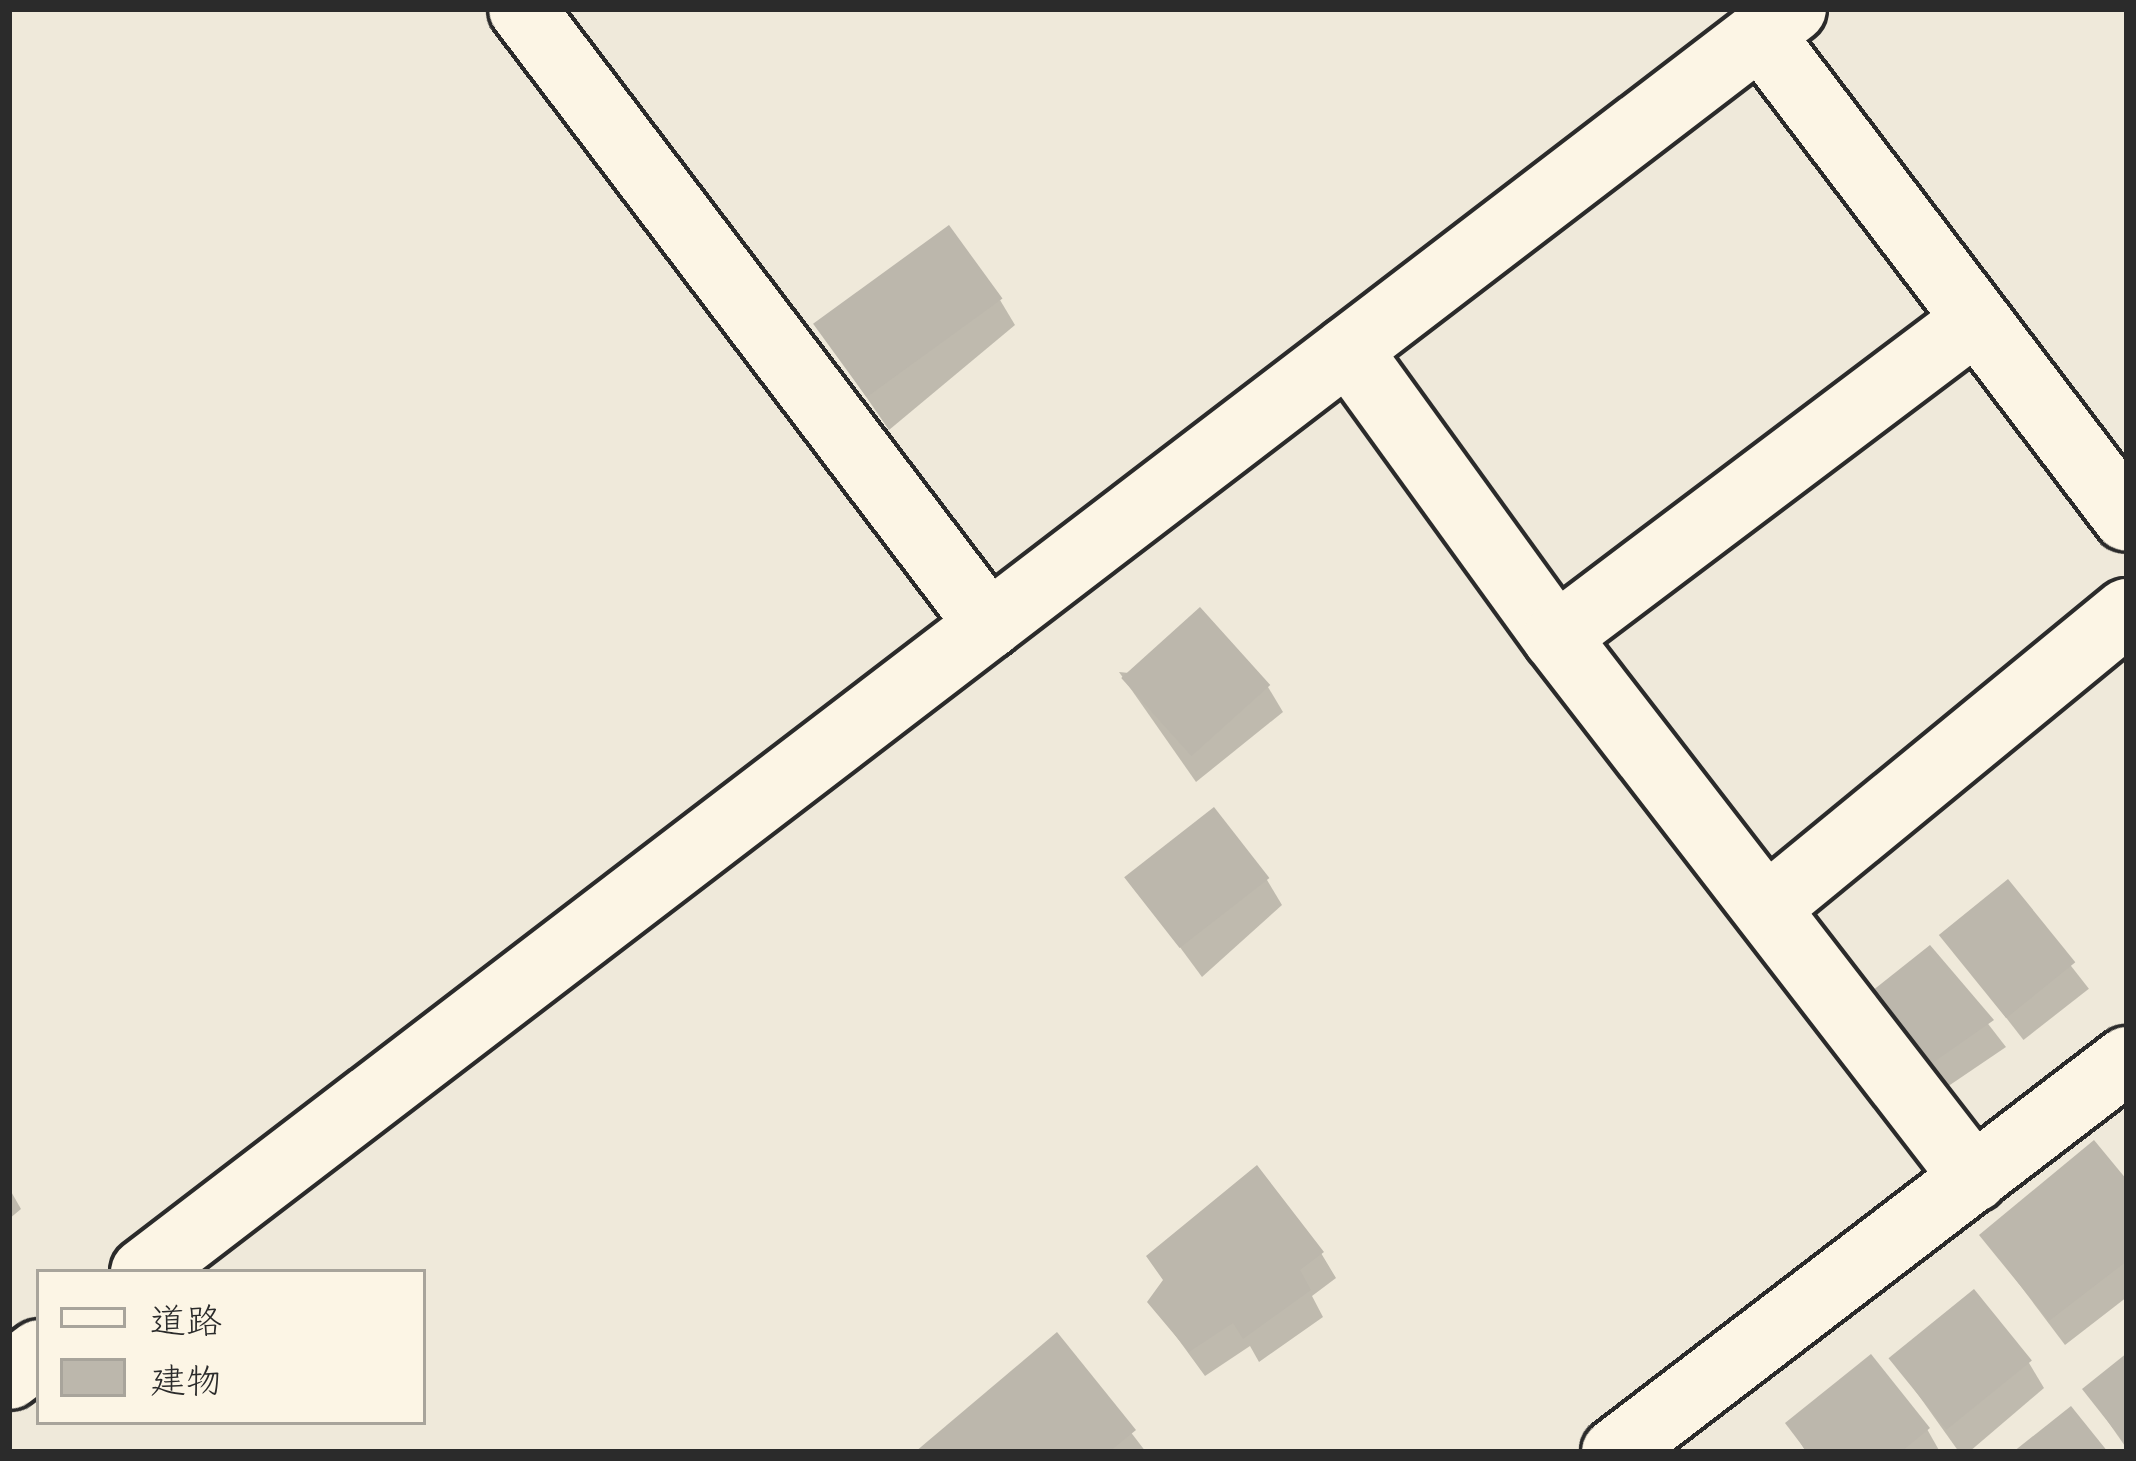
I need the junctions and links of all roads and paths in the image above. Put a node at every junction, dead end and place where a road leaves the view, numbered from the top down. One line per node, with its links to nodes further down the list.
1 (522, 9): 7 (street)
2 (1777, 22): 3 (street); 4 (street)
3 (1972, 323): 5 (street); 8 (street)
4 (1348, 350): 7 (street); 8 (street)
5 (2127, 518)
6 (2127, 612): 9 (street)
7 (989, 626): 12 (street)
8 (1556, 638): 9 (street)
9 (1769, 906): 11 (street)
10 (2127, 1060): 11 (street)
11 (1974, 1178): 15 (street)
12 (148, 1269)
13 (36, 1355): 14 (street)
14 (9, 1376)
15 (1615, 1452)

